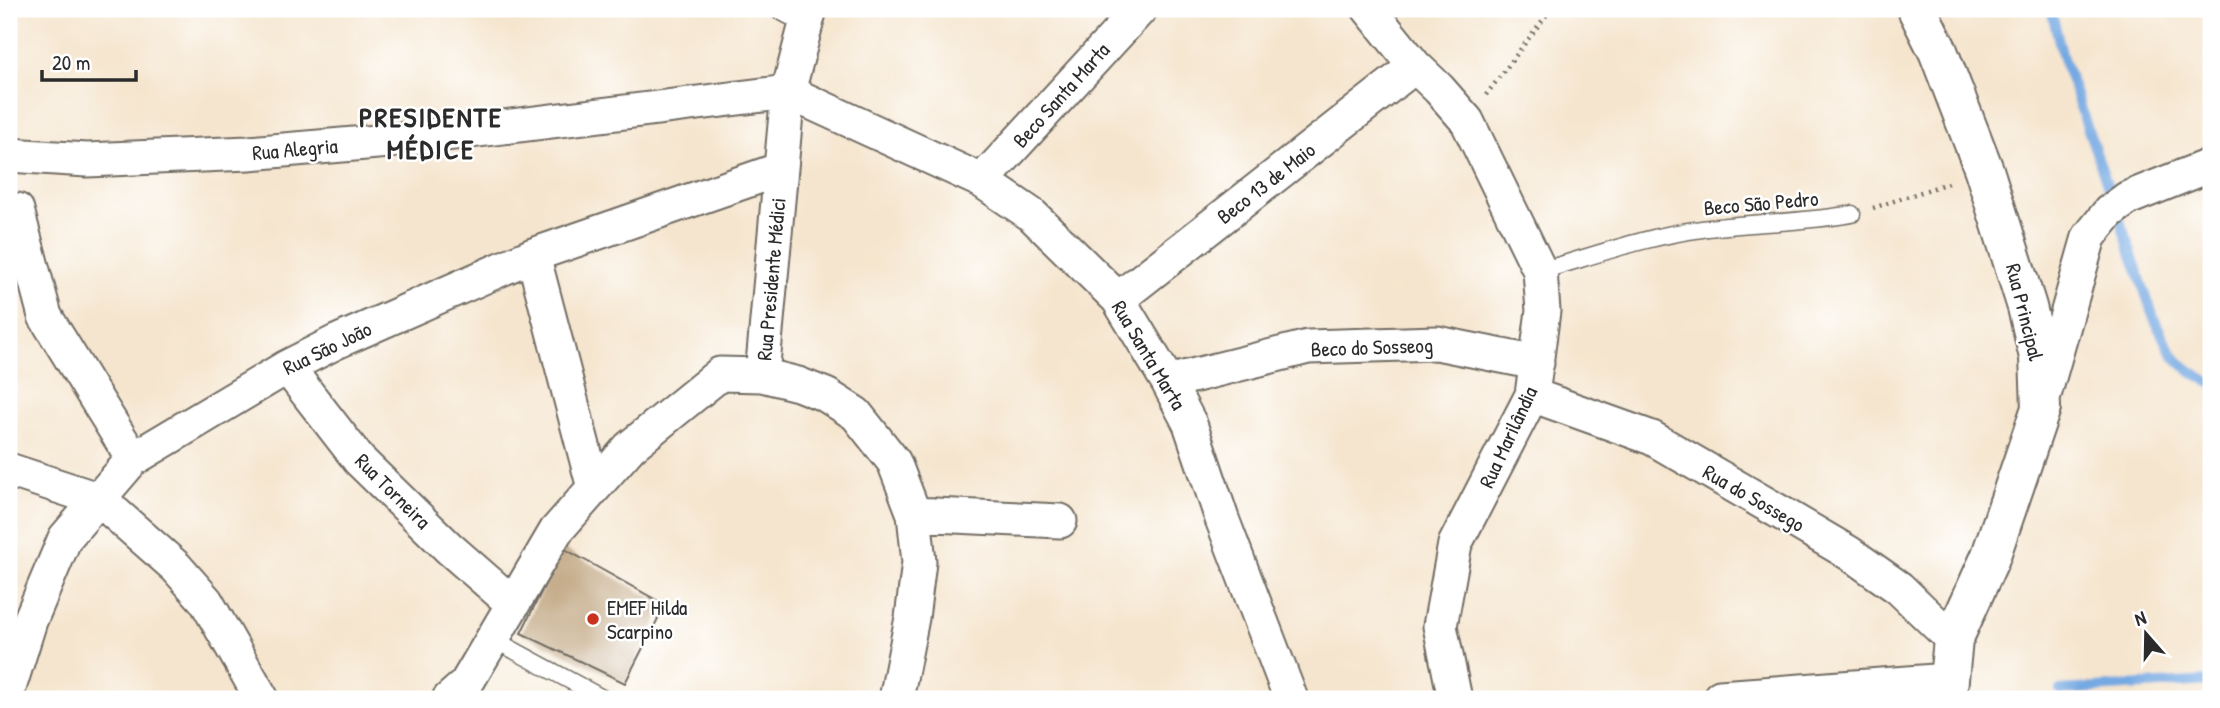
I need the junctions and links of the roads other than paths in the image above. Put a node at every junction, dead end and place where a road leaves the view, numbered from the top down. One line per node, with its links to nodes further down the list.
1 (776, 9): 5 (lane)
2 (1140, 9): 11 (street, Beco Santa Marta)
3 (1369, 9): 6 (street, Rua Marilândia)
4 (1917, 9): 21 (street, Rua Principal)
5 (808, 17): 7 (street, Rua Presidente Médici)
6 (1415, 66): 15 (street, Rua Marilândia); 16 (street, Beco 13 de Maio)
7 (788, 92): 8 (street, Rua Alegria); 10 (street, Rua Presidente Médici); 11 (street, Rua Santa Marta)
8 (9, 155)
9 (2211, 165): 21 (street)
10 (781, 169): 14 (street, Rua São João); 18 (street, Rua Presidente Médici)
11 (982, 181): 16 (street, Rua Santa Marta)
12 (9, 210): 22 (street)
13 (1852, 214): 15 (lane, Beco São Pedro)
14 (533, 255): 17 (street, Rua São João); 24 (street)
15 (1540, 271): 19 (street, Rua Marilândia)
16 (1118, 299): 20 (street, Rua Santa Marta)
17 (286, 367): 22 (street, Rua São João); 28 (street, Rua Torneira)
18 (762, 375): 24 (street, Rua Presidente Médici); 26 (street)
19 (1535, 379): 20 (street, Beco do Sosseog); 30 (street, Rua do Sossego); 40 (street, Rua Marilândia)
20 (1168, 382): 39 (street, Rua Santa Marta)
21 (2041, 408): 30 (street, Rua Principal)
22 (133, 459): 25 (street, Rua São João)
23 (9, 470): 25 (street)
24 (594, 488): 28 (street, Rua Presidente Médici)
25 (100, 500): 31 (street, Rua São João); 35 (street)
26 (914, 514): 27 (street); 38 (street)
27 (1060, 521)
28 (512, 603): 29 (street, Rua Presidente Médici)
29 (493, 639): 36 (street, Rua Presidente Médici); 37 (lane)
30 (1953, 640): 32 (street, Rua Principal)
31 (9, 688): 34 (street)
32 (1947, 690): 33 (street)
33 (1720, 697)
34 (19, 699)
35 (262, 699)
36 (449, 699)
37 (604, 699)
38 (896, 699)
39 (1291, 699)
40 (1455, 699)

